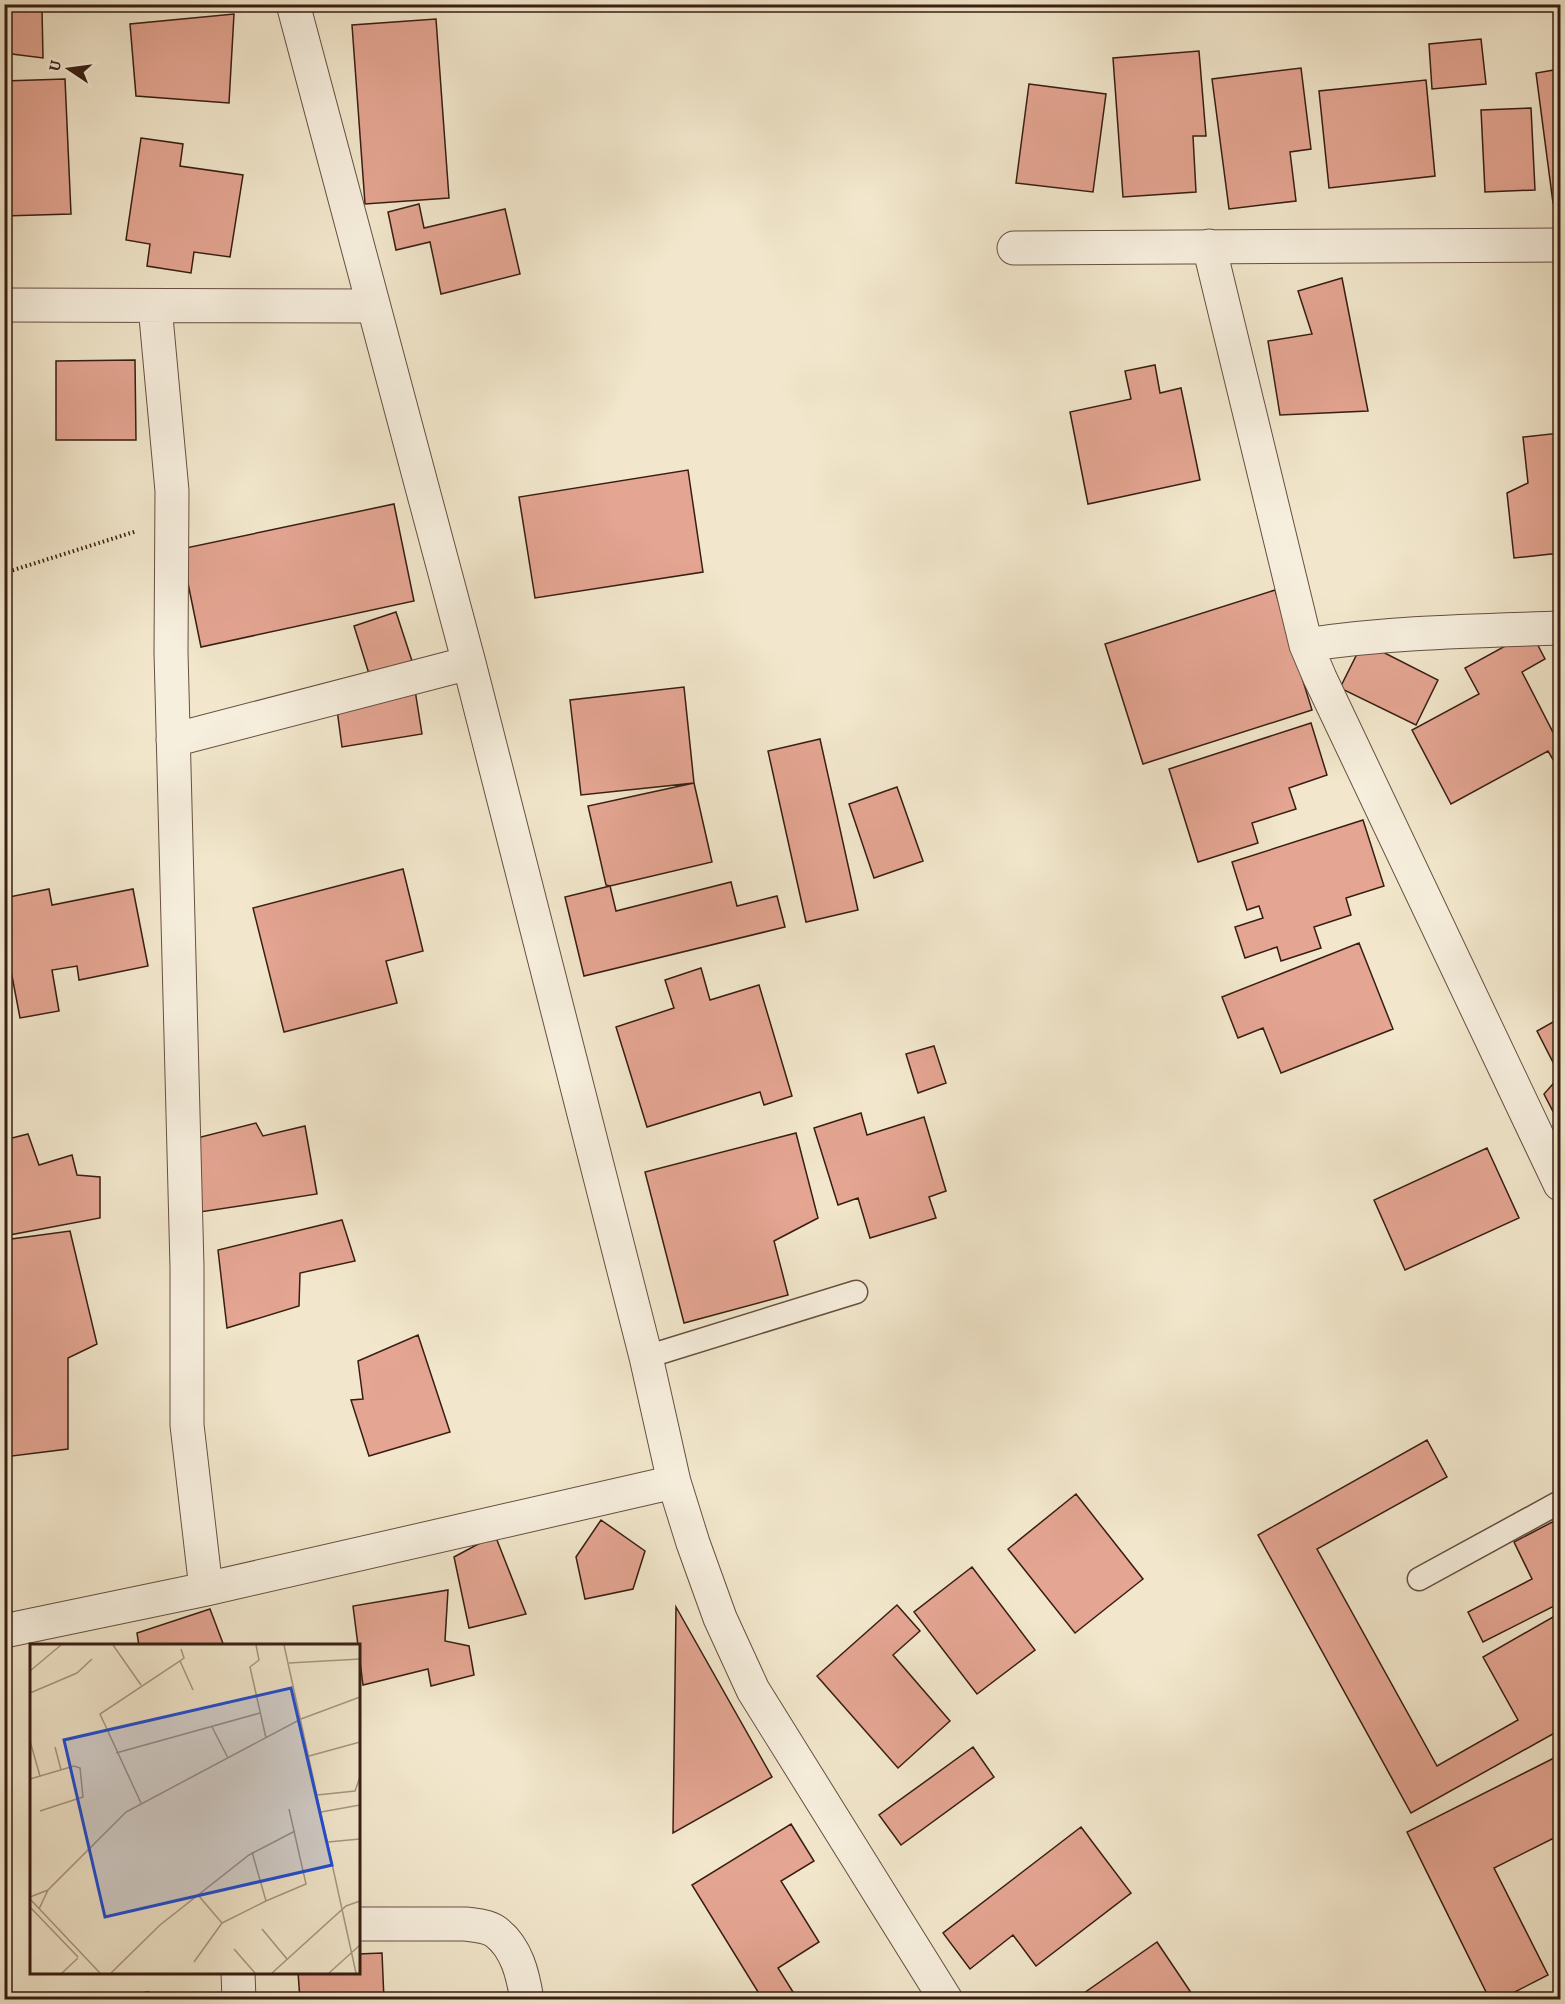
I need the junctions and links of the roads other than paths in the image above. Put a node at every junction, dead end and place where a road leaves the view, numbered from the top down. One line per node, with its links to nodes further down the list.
1 (293, 4): 7 (street)
2 (1560, 245): 3 (street)
3 (1209, 246): 4 (street); 9 (street)
4 (1014, 248)
5 (4, 305): 6 (street)
6 (155, 306): 7 (street); 11 (street)
7 (372, 306): 10 (street)
8 (1560, 628): 9 (street)
9 (1306, 645): 12 (street)
10 (469, 663): 11 (street); 14 (street)
11 (174, 740): 18 (street)
12 (1560, 1184)
13 (856, 1292): 14 (lane)
14 (646, 1357): 15 (street)
15 (674, 1482): 18 (street); 24 (street)
16 (1560, 1502): 17 (lane)
17 (1419, 1579)
18 (206, 1589): 19 (street)
19 (4, 1631)
20 (360, 1924): 23 (street)
21 (238, 1974): 22 (street)
22 (239, 2000)
23 (526, 2000)
24 (946, 2000)

